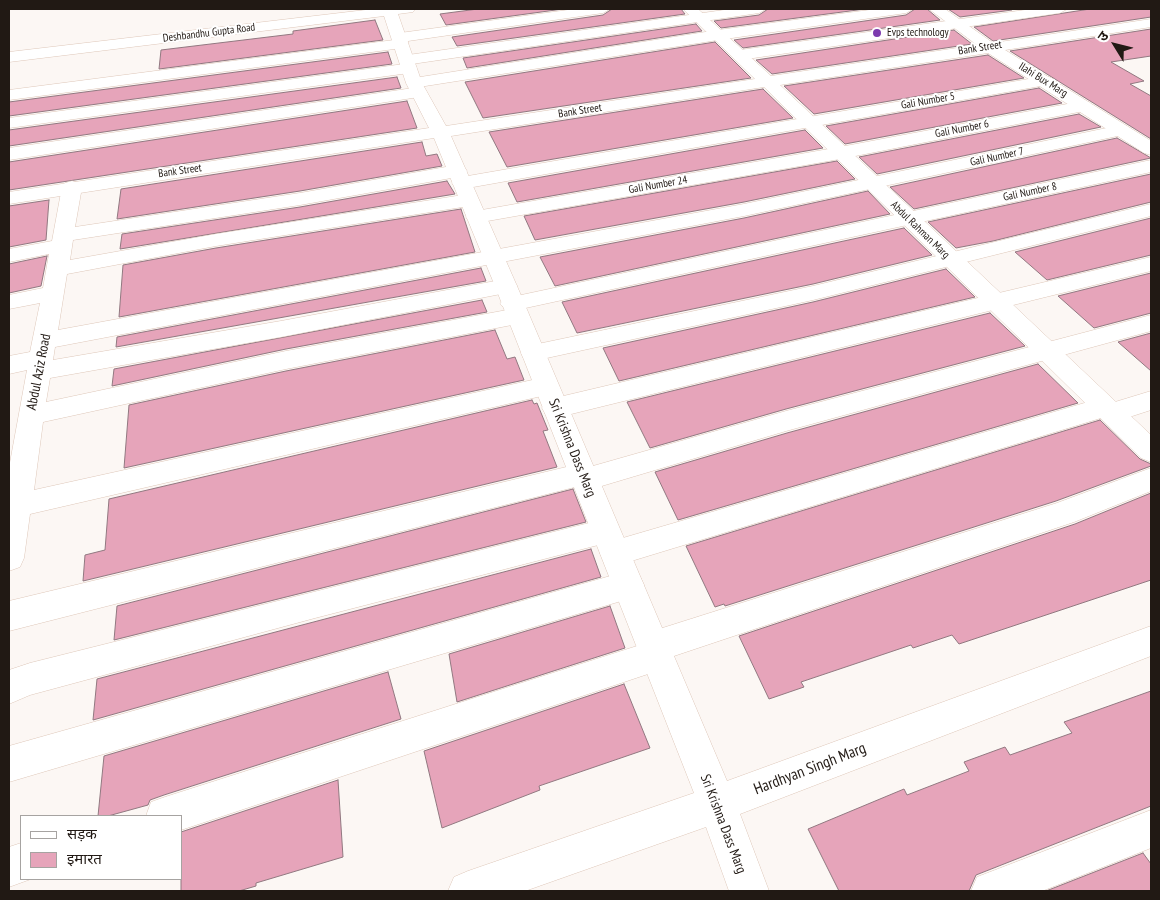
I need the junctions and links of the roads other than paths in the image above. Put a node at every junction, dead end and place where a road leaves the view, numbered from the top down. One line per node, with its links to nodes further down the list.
1 (288, 9): 12 (street, Deshbandhu Gupta Road)
2 (603, 9): 16 (street)
3 (759, 9): 8 (street)
4 (906, 9): 11 (street)
5 (936, 9): 10 (street, Ilahi Bux Marg)
6 (1060, 9): 10 (street)
7 (396, 10): 15 (street, Deshbandhu Gupta Road); 16 (street, Sri Krishna Dass Marg)
8 (694, 13): 11 (street, Abdul Rahman Marg); 16 (street)
9 (1151, 23): 13 (street, Bank Street)
10 (956, 24): 13 (street, Ilahi Bux Marg); 14 (street)
11 (718, 35): 14 (street, Abdul Rahman Marg); 16 (street)
12 (18, 41)
13 (988, 46): 17 (street, Ilahi Bux Marg); 18 (street, Bank Street)
14 (740, 55): 18 (street, Abdul Rahman Marg)
15 (9, 57)
16 (409, 64): 19 (street); 22 (street); 24 (street, Sri Krishna Dass Marg); 27 (street)
17 (1046, 81): 20 (street, Ilahi Bux Marg); 21 (street, Gali Number 5)
18 (766, 82): 21 (street, Abdul Rahman Marg); 24 (street, Bank Street)
19 (9, 95)
20 (1083, 106): 23 (street, Ilahi Bux Marg); 26 (street, Gali Number 6)
21 (810, 121): 26 (street, Abdul Rahman Marg); 31 (street, Gali Number 5)
22 (9, 123)
23 (1121, 130): 25 (street, Ilahi Bux Marg); 29 (street, Gali Number 7)
24 (441, 133): 30 (street, Bank Street); 31 (street, Sri Krishna Dass Marg)
25 (1151, 149)
26 (840, 152): 29 (street, Abdul Rahman Marg); 31 (street, Gali Number 24)
27 (9, 154)
28 (1151, 166): 34 (street, Gali Number 8)
29 (872, 184): 34 (street, Abdul Rahman Marg); 37 (street, Gali Number 7)
30 (72, 187): 32 (street, Bank Street); 35 (street, Abdul Aziz Road)
31 (466, 193): 35 (street); 37 (street, Sri Krishna Dass Marg); 40 (street)
32 (9, 198)
33 (1151, 210): 38 (street)
34 (909, 219): 38 (street, Abdul Rahman Marg); 42 (street, Gali Number 8)
35 (63, 240): 36 (street); 40 (street, Abdul Aziz Road)
36 (9, 255)
37 (494, 257): 42 (street, Sri Krishna Dass Marg); 47 (street, Gali Number 7)
38 (950, 258): 43 (street, Abdul Rahman Marg); 46 (street)
39 (1151, 264): 43 (street)
40 (56, 281): 41 (street); 47 (street, Abdul Aziz Road)
41 (9, 302)
42 (512, 302): 46 (street, Sri Krishna Dass Marg); 47 (street); 52 (street)
43 (996, 303): 45 (street, Abdul Rahman Marg); 49 (street)
44 (1151, 323): 45 (street)
45 (1047, 351): 51 (street, Abdul Rahman Marg); 54 (street)
46 (533, 354): 49 (street, Sri Krishna Dass Marg)
47 (43, 357): 48 (street); 52 (street, Abdul Aziz Road)
48 (9, 364)
49 (551, 397): 54 (street, Sri Krishna Dass Marg); 56 (street)
50 (1151, 400): 51 (street)
51 (1108, 410): 53 (street, Abdul Rahman Marg); 57 (street)
52 (24, 423): 56 (street, Abdul Aziz Road)
53 (1151, 451)
54 (584, 477): 57 (street, Sri Krishna Dass Marg); 60 (street)
55 (1151, 480): 62 (street)
56 (13, 506): 58 (street, Abdul Aziz Road)
57 (610, 542): 59 (street, Sri Krishna Dass Marg); 63 (street)
58 (9, 558)
59 (628, 585): 62 (street, Sri Krishna Dass Marg); 64 (street)
60 (9, 616)
61 (1151, 641): 65 (street, Hardhyan Singh Marg)
62 (655, 651): 65 (street, Sri Krishna Dass Marg); 66 (street)
63 (9, 687)
64 (9, 764)
65 (716, 804): 68 (street, Hardhyan Singh Marg); 69 (street, Sri Krishna Dass Marg)
66 (168, 815)
67 (1151, 830): 70 (street)
68 (468, 891)
69 (749, 891)
70 (991, 891)

